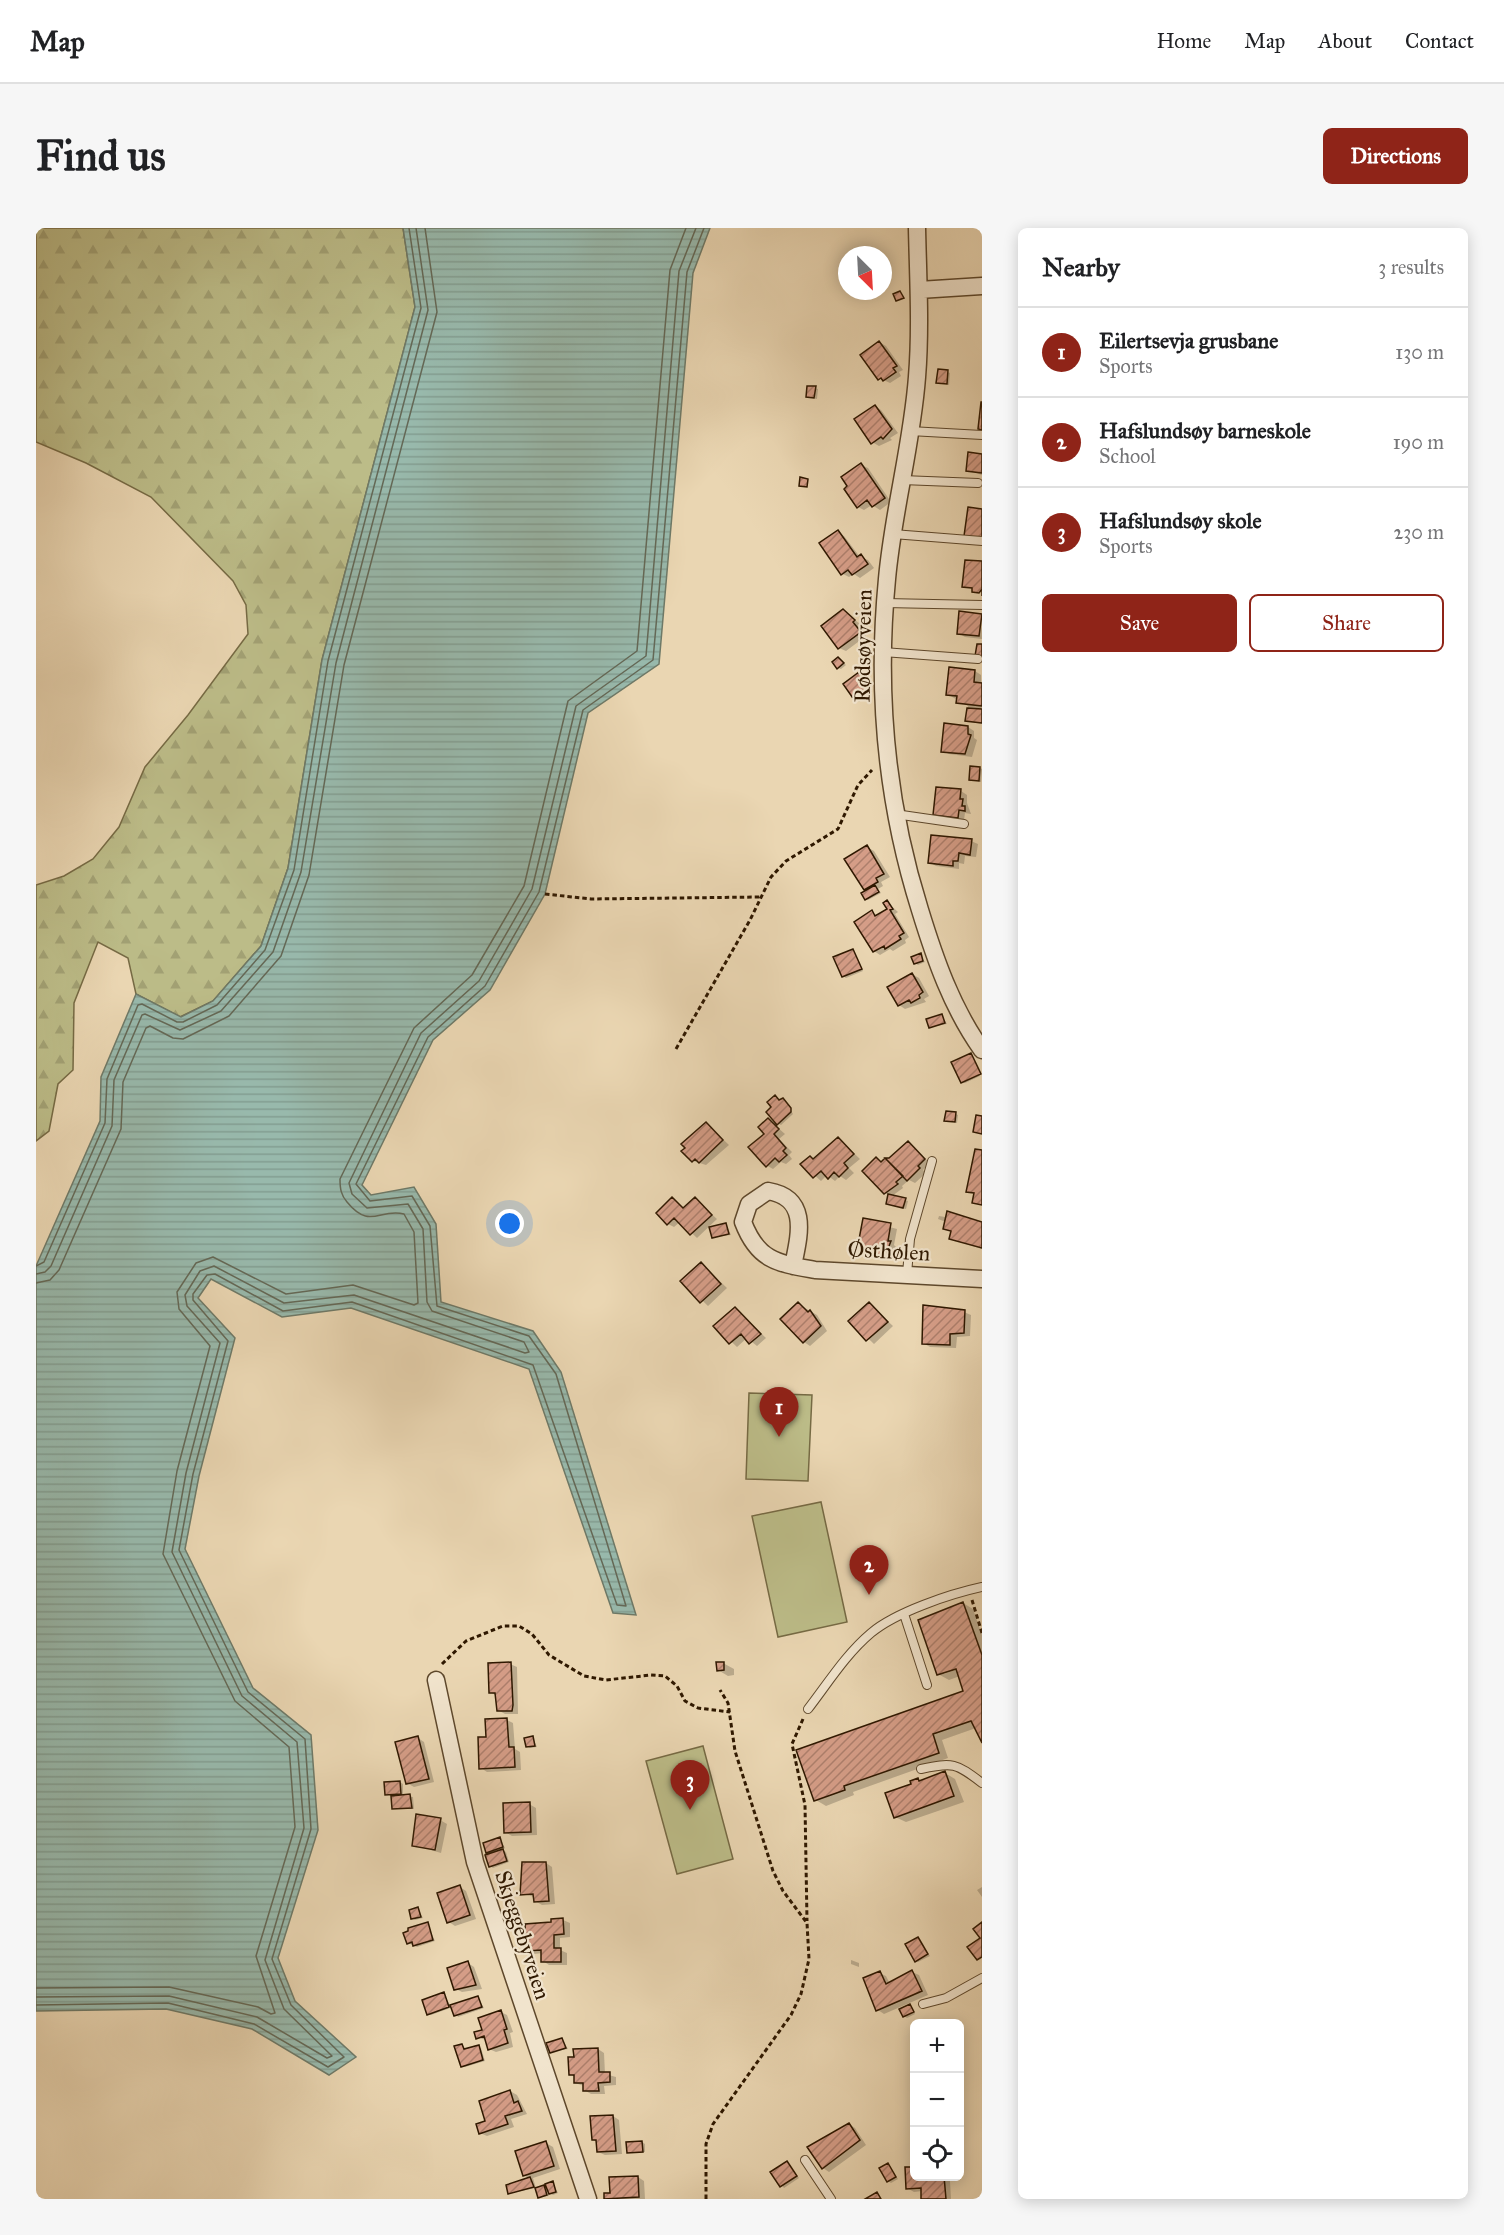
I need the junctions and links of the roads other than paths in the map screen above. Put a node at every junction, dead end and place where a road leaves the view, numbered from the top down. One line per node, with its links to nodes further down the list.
1 (917, 228): 3 (street, Rødsøyveien)
2 (982, 286): 3 (street)
3 (919, 290): 4 (street, Rødsøyveien)
4 (910, 430): 5 (lane); 6 (street, Rødsøyveien)
5 (982, 435)
6 (902, 480): 7 (lane); 8 (street, Rødsøyveien)
7 (978, 483)
8 (893, 534): 9 (lane); 10 (street, Rødsøyveien)
9 (982, 541)
10 (885, 603): 11 (lane); 12 (street, Rødsøyveien)
11 (982, 605)
12 (883, 652): 13 (lane); 14 (street, Rødsøyveien)
13 (978, 659)
14 (894, 814): 15 (lane); 16 (street, Rødsøyveien)
15 (964, 824)
16 (982, 1050)
17 (932, 1161): 19 (lane)
18 (793, 1266): 19 (street, Østhølen)
19 (907, 1274): 20 (street, Østhølen)
20 (982, 1279)
21 (982, 1587): 22 (lane)
22 (904, 1614): 24 (lane); 25 (lane)
23 (436, 1680): 31 (street, Skjeggebyveien)
24 (927, 1685)
25 (808, 1709)
26 (921, 1769): 27 (lane)
27 (982, 1783)
28 (982, 1978): 29 (lane)
29 (923, 2004)
30 (805, 2160): 32 (lane)
31 (588, 2199)
32 (831, 2199)

